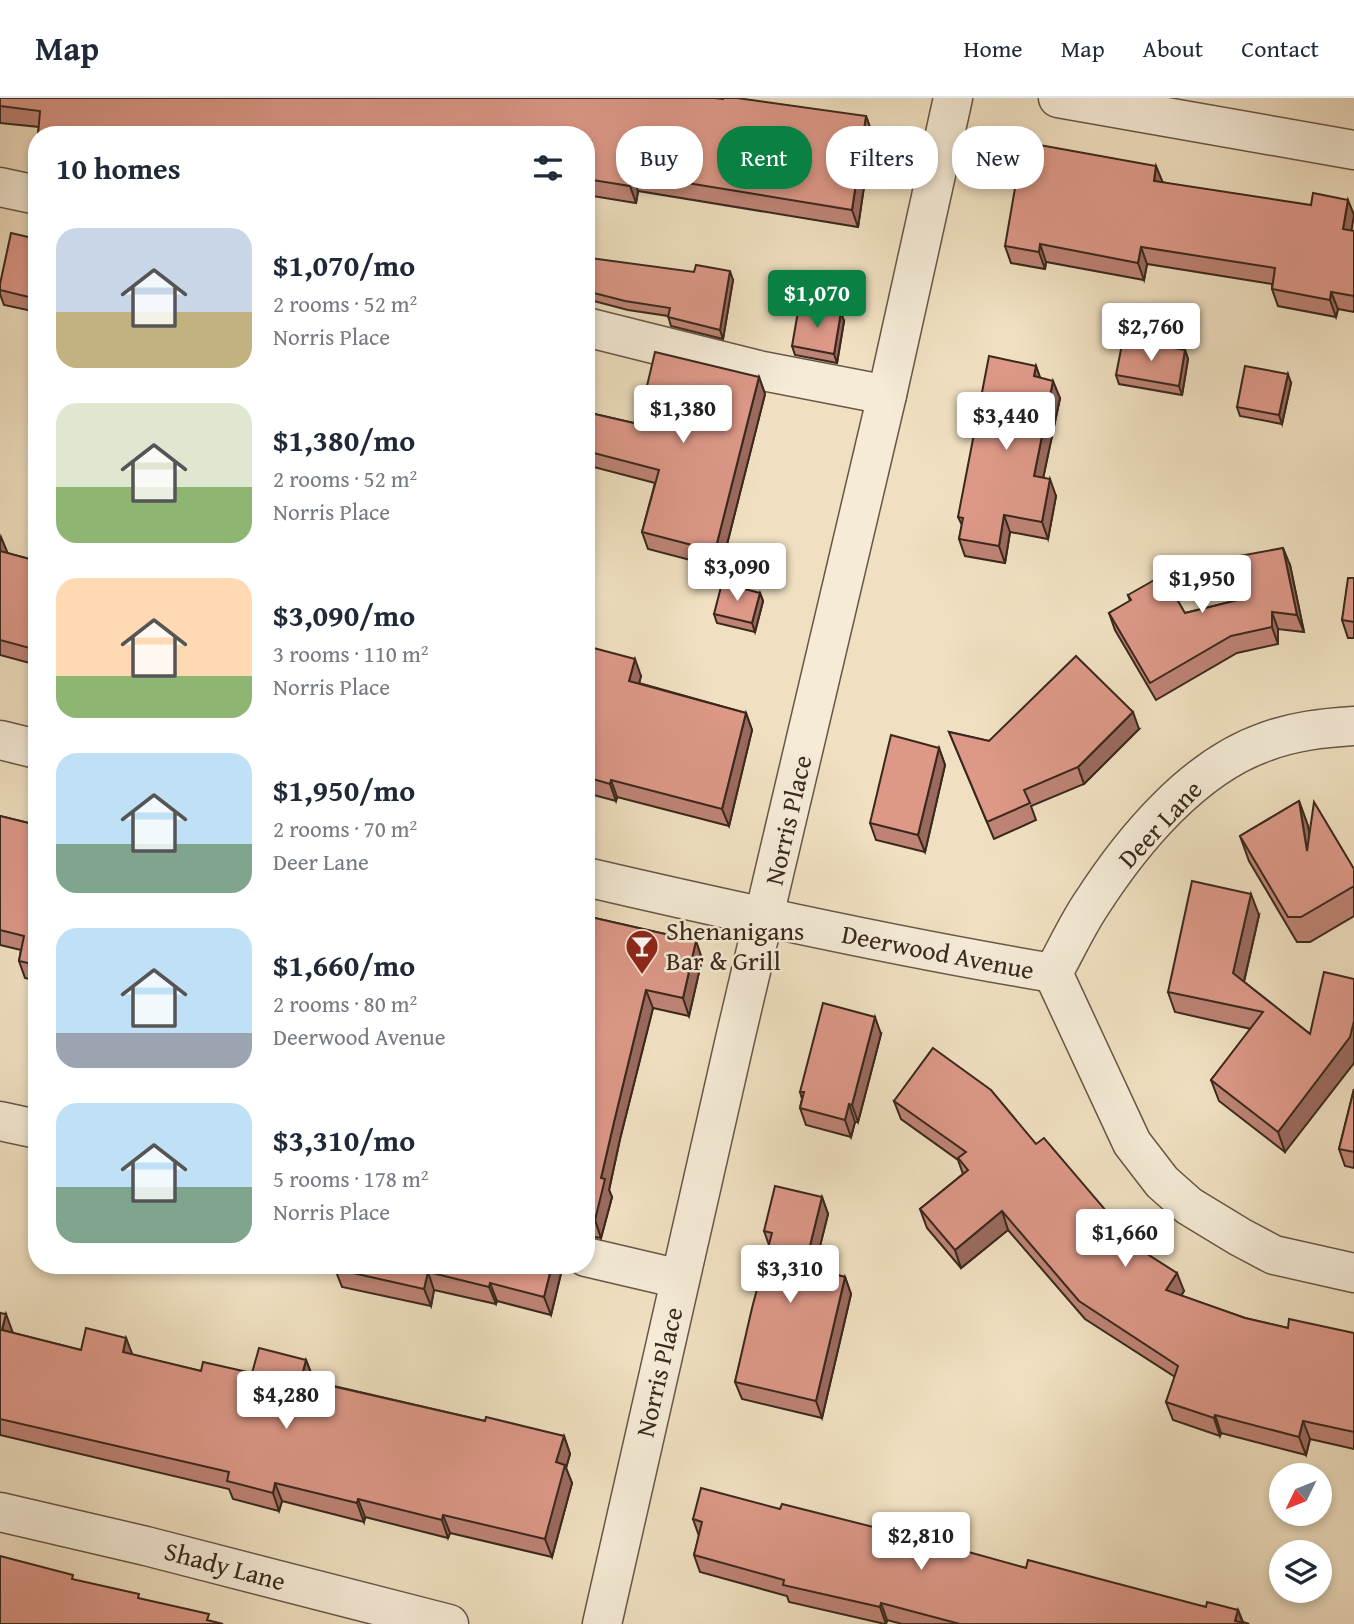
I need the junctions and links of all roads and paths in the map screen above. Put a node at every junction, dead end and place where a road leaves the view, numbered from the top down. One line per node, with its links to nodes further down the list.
1 (953, 98): 7 (street, Norris Place)
2 (1058, 98): 3 (street)
3 (1354, 150)
4 (0, 187): 5 (street)
5 (28, 193)
6 (595, 329): 7 (street)
7 (887, 395): 12 (street, Norris Place)
8 (1354, 726): 13 (street, Deer Lane)
9 (0, 740): 10 (street)
10 (28, 747)
11 (595, 879): 12 (street, Deerwood Avenue)
12 (765, 918): 13 (street, Deerwood Avenue); 18 (street, Norris Place)
13 (1053, 974): 17 (street, Deerwood Avenue)
14 (0, 1121): 15 (street)
15 (28, 1127)
16 (595, 1259): 18 (street)
17 (1354, 1273)
18 (680, 1279): 21 (street, Norris Place)
19 (0, 1512): 20 (street, Shady Lane)
20 (449, 1624)
21 (602, 1624)

